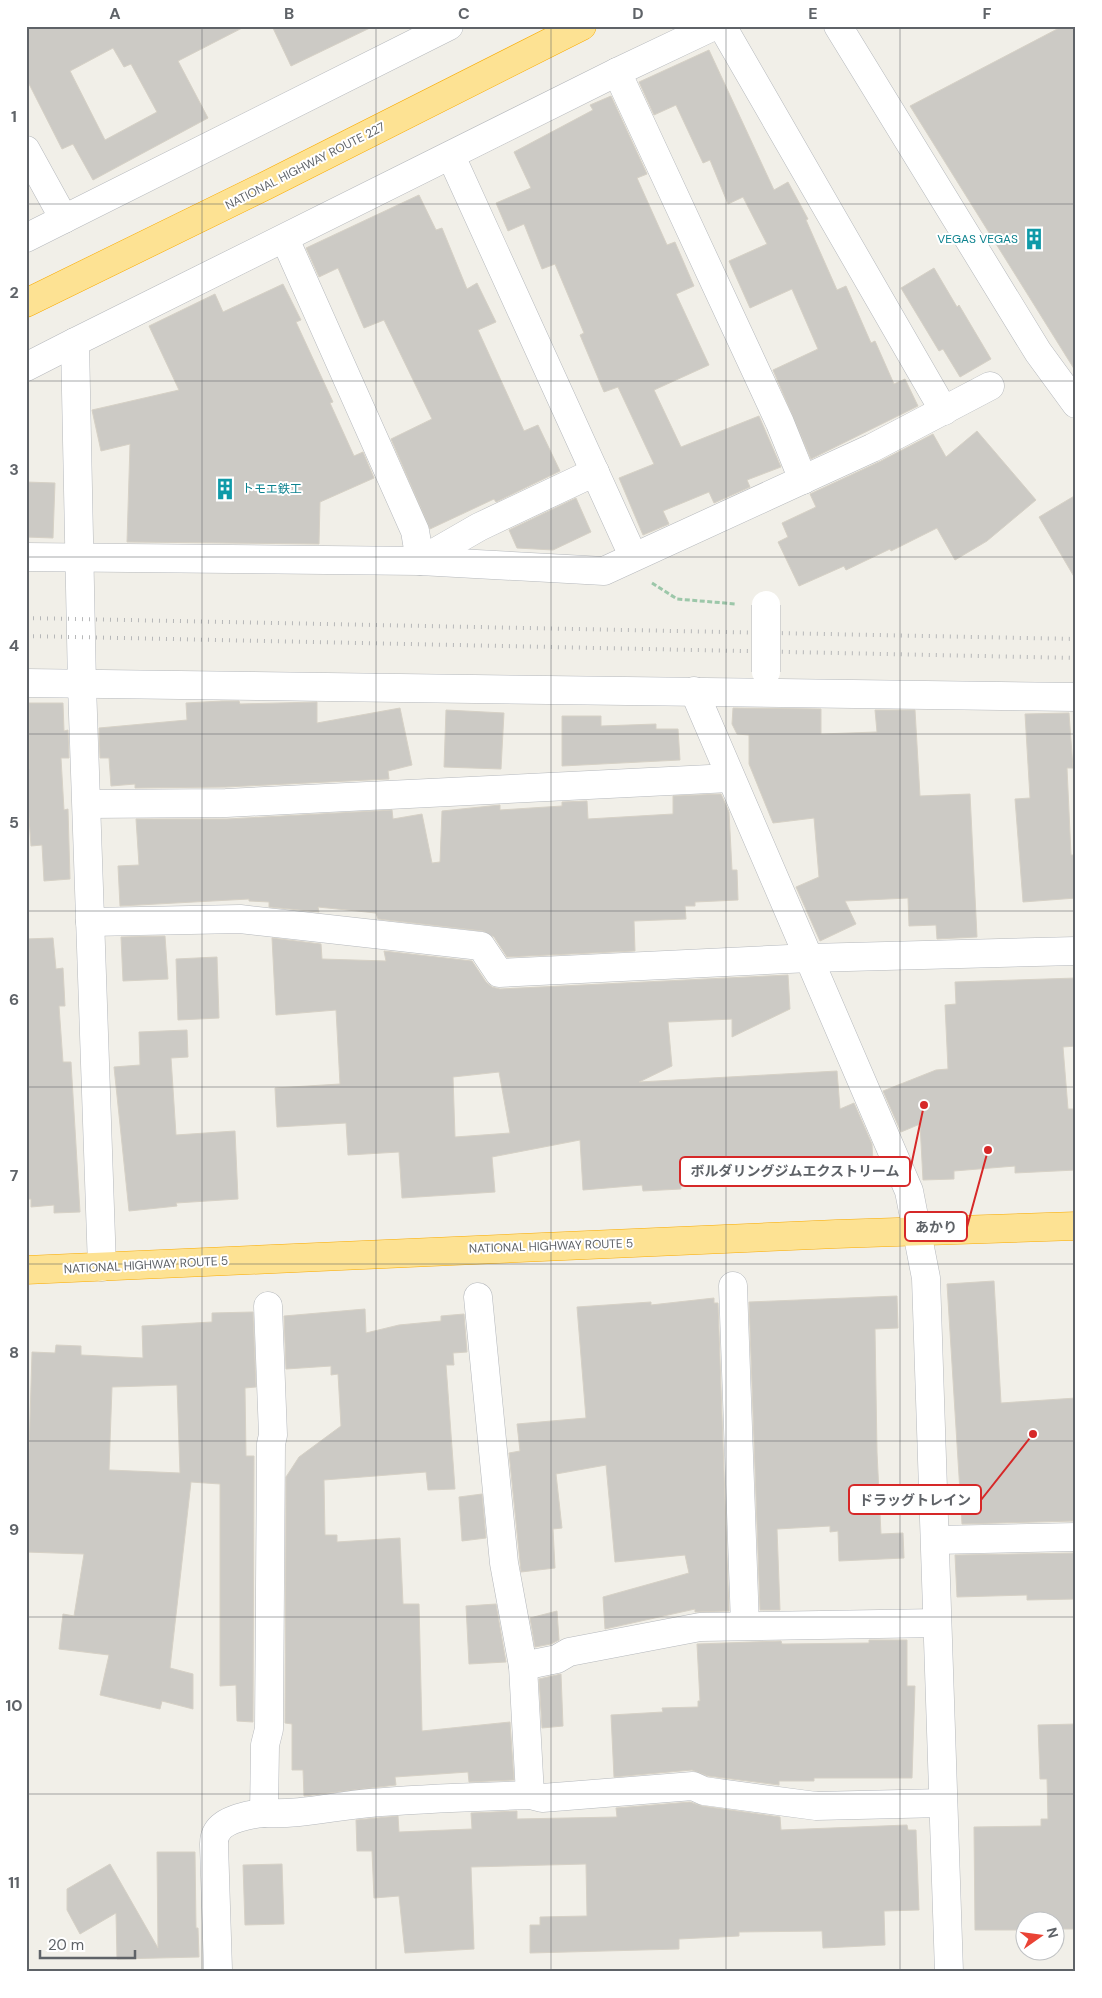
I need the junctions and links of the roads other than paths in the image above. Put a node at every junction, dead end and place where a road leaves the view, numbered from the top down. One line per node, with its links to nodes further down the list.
1 (449, 26): 9 (street)
2 (582, 26): 12 (highway, NATIONAL HIGHWAY ROUTE 227)
3 (714, 26): 6 (street)
4 (722, 26): 17 (street)
5 (838, 26): 16 (street)
6 (616, 72): 8 (street); 19 (street)
7 (26, 150): 9 (street)
8 (450, 156): 11 (street); 18 (street)
9 (64, 219): 10 (street)
10 (26, 238)
11 (285, 239): 13 (street); 23 (street)
12 (26, 303)
13 (75, 342): 14 (street); 22 (street)
14 (26, 367)
15 (990, 386): 17 (street)
16 (1076, 404)
17 (944, 411): 19 (street)
18 (595, 472): 20 (street); 23 (street)
19 (804, 480): 20 (street)
20 (633, 556): 23 (street)
21 (26, 557): 22 (street)
22 (80, 557): 23 (street); 27 (street)
23 (420, 561)
24 (766, 605): 25 (street, bridge)
25 (766, 672)
26 (26, 683): 27 (street)
27 (82, 685): 28 (street); 31 (street)
28 (694, 691): 29 (street); 30 (street)
29 (1076, 697)
30 (730, 778): 31 (street); 34 (street)
31 (87, 804): 32 (street)
32 (90, 922): 34 (street); 37 (street)
33 (1076, 951): 34 (street)
34 (810, 958): 36 (street)
35 (1076, 1226): 36 (highway, NATIONAL HIGHWAY ROUTE 5)
36 (918, 1231): 37 (highway, NATIONAL HIGHWAY ROUTE 5); 43 (street)
37 (102, 1267): 38 (highway, NATIONAL HIGHWAY ROUTE 5)
38 (26, 1270)
39 (733, 1286): 45 (street)
40 (478, 1297): 46 (street)
41 (268, 1306): 49 (street)
42 (1076, 1537): 43 (street)
43 (936, 1540): 44 (street)
44 (937, 1623): 45 (street); 48 (street)
45 (745, 1625): 46 (street)
46 (523, 1666): 47 (street)
47 (530, 1795): 48 (street); 49 (street)
48 (943, 1803): 51 (street)
49 (264, 1813): 50 (street)
50 (218, 1970)
51 (950, 1972)

